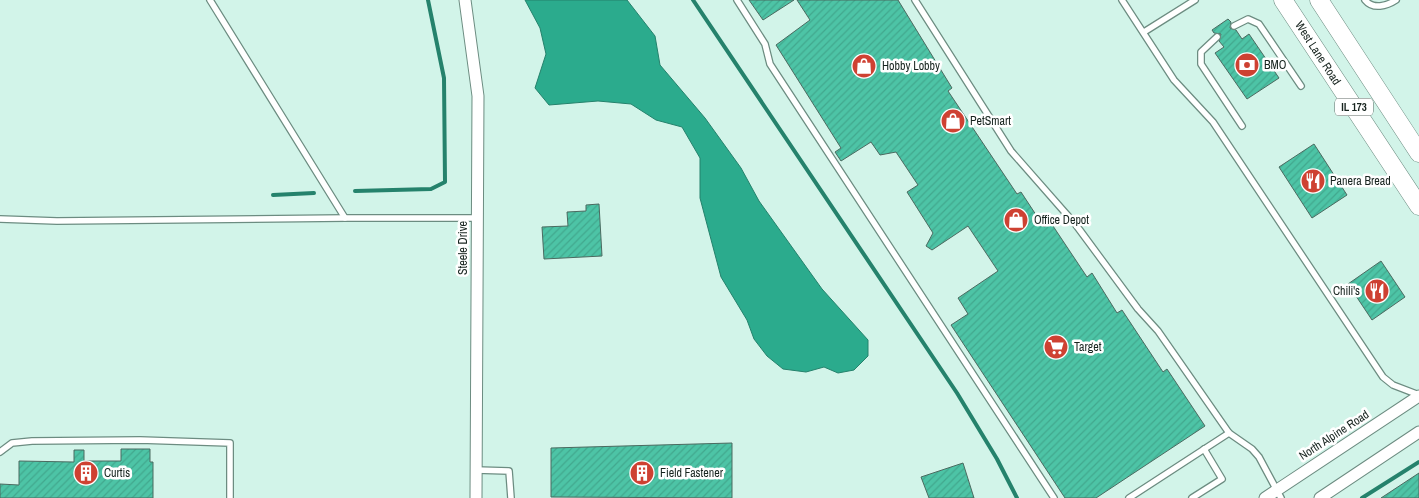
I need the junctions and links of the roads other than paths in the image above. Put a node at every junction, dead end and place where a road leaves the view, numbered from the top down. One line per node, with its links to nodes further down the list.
1 (210, 0): 18 (lane)
2 (465, 0): 19 (street, Steele Drive)
3 (737, 0): 31 (lane)
4 (915, 0): 23 (lane)
5 (1122, 0): 12 (lane)
6 (1195, 0): 12 (lane)
7 (1365, 0): 8 (lane)
8 (1396, 0)
9 (1283, 2): 17 (main road, West Lane Road / IL 173)
10 (1322, 3): 16 (main road, IL 173)
11 (1234, 26): 14 (lane)
12 (1144, 32): 21 (lane)
13 (1217, 37): 15 (lane)
14 (1301, 86)
15 (1242, 126)
16 (1419, 153)
17 (1419, 206)
18 (345, 218): 19 (lane); 20 (lane)
19 (477, 218): 26 (street, Steele Drive)
20 (0, 219)
21 (1419, 396): 27 (street, North Alpine Road)
22 (1419, 432): 35 (street)
23 (1228, 433): 24 (lane); 27 (lane)
24 (1204, 449): 32 (lane); 33 (lane)
25 (0, 452): 28 (lane)
26 (476, 470): 29 (street, Steele Drive); 30 (lane)
27 (1278, 494): 34 (street, North Alpine Road)
28 (230, 498)
29 (476, 498)
30 (511, 498)
31 (1054, 498)
32 (1129, 498)
33 (1192, 498)
34 (1265, 498)
35 (1320, 498)

